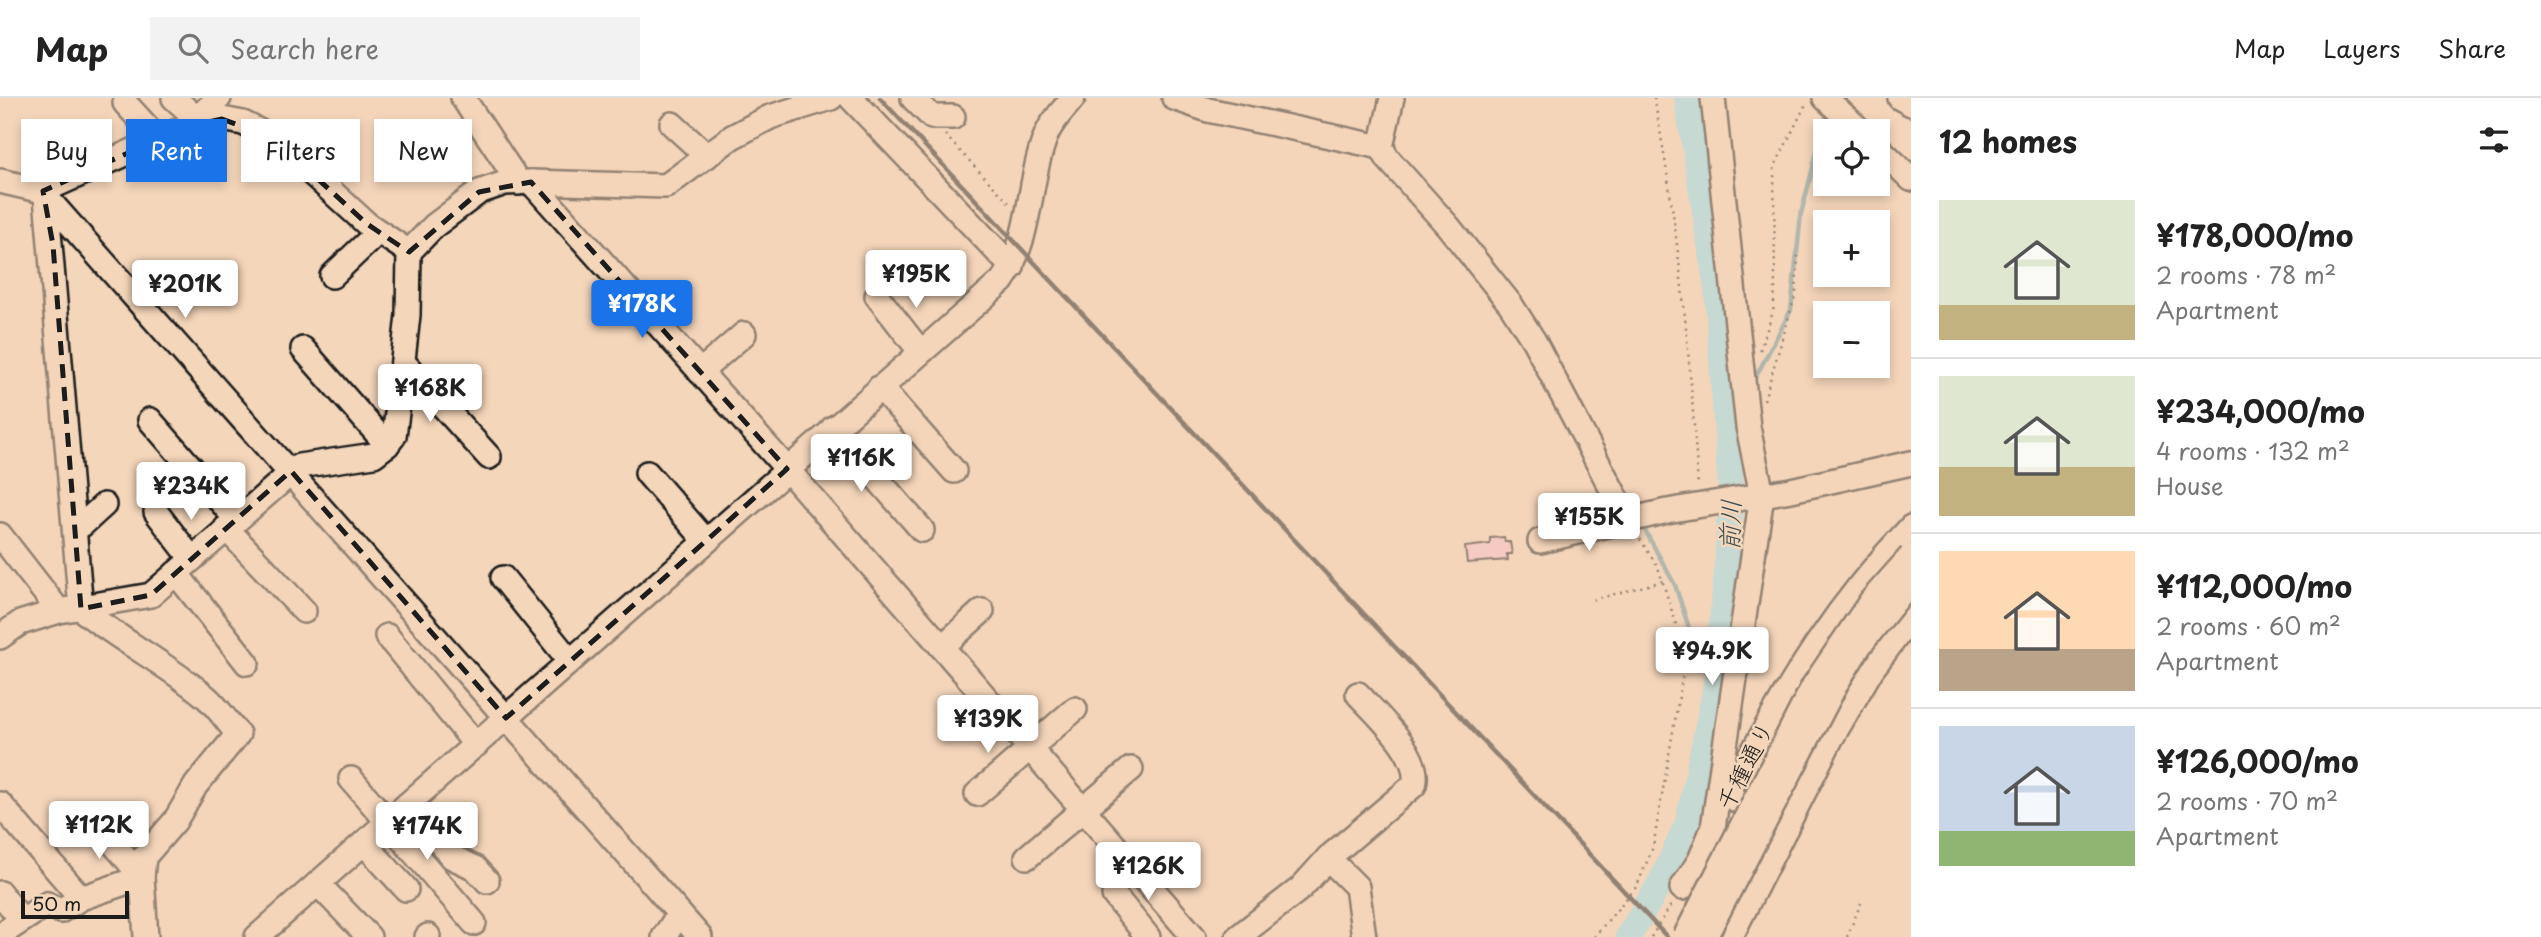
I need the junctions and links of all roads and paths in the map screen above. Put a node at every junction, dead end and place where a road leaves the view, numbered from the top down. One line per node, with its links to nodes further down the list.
1 (174, 98): 20 (street)
2 (219, 98): 21 (street)
3 (463, 98): 31 (street)
4 (831, 98): 27 (street)
5 (851, 98): 37 (street)
6 (913, 98): 18 (street)
7 (1073, 98): 33 (street)
8 (1174, 98): 16 (street)
9 (1392, 98): 25 (street)
10 (1654, 98): 59 (path)
11 (1713, 98): 49 (street)
12 (1810, 98): 43 (path)
13 (1825, 98): 22 (street)
14 (1900, 98): 17 (street)
15 (125, 103): 19 (street)
16 (1209, 104): 25 (street)
17 (1911, 104)
18 (942, 117): 33 (path)
19 (140, 119)
20 (189, 119)
21 (194, 119)
22 (1848, 119)
23 (227, 120): 34 (street)
24 (672, 124): 27 (street)
25 (1381, 147): 62 (street)
26 (126, 155): 32 (street)
27 (707, 156): 31 (street)
28 (1890, 159): 29 (street)
29 (1911, 179)
30 (0, 181): 32 (street)
31 (525, 183): 35 (street); 45 (street)
32 (46, 195): 54 (street); 61 (street)
33 (1027, 222): 37 (street)
34 (378, 232): 35 (street); 38 (street)
35 (409, 253): 44 (street)
36 (1798, 255): 49 (path)
37 (1012, 267): 42 (street)
38 (332, 276)
39 (877, 296): 42 (street)
40 (744, 334): 45 (street)
41 (303, 349): 50 (street)
42 (920, 351): 46 (street)
43 (1756, 361)
44 (403, 362): 50 (street); 51 (street)
45 (700, 372): 53 (street)
46 (880, 387): 48 (street); 55 (street)
47 (150, 420): 63 (street)
48 (833, 428): 53 (street); 65 (street)
49 (1748, 429): 57 (street)
50 (387, 445): 54 (street)
51 (489, 457)
52 (1911, 463): 57 (street)
53 (787, 469): 67 (street); 81 (street)
54 (290, 471): 63 (street); 86 (street)
55 (954, 471)
56 (646, 473): 67 (street)
57 (1762, 495): 59 (street); 88 (street)
58 (104, 505): 61 (street)
59 (1699, 505): 62 (street)
60 (156, 512): 70 (street)
61 (75, 519): 75 (street)
62 (1635, 520): 68 (street); 72 (path)
63 (231, 524): 70 (street); 76 (street)
64 (1911, 527): 90 (street)
65 (922, 530)
66 (0, 536): 75 (street)
67 (706, 541): 82 (street)
68 (1540, 541)
69 (1911, 556): 127 (street, 千種通り, bridge)
70 (184, 566): 75 (street); 83 (street)
71 (503, 578): 82 (street)
72 (1663, 581): 74 (path); 125 (path)
73 (1911, 581): 128 (street, 千種通り, bridge)
74 (1593, 600)
75 (70, 610): 80 (street); 103 (street)
76 (304, 611)
77 (982, 611): 81 (street)
78 (1911, 617): 99 (street)
79 (387, 636): 87 (street)
80 (0, 637)
81 (942, 648): 89 (street)
82 (570, 661): 86 (street)
83 (247, 663)
84 (1358, 694): 102 (street)
85 (1075, 709): 89 (street)
86 (506, 718): 87 (street); 112 (street)
87 (476, 745): 95 (street)
88 (1725, 747): 90 (street); 105 (street)
89 (1029, 748): 93 (street); 96 (street)
90 (1749, 760): 99 (street)
91 (1131, 769): 96 (street)
92 (351, 779): 98 (street)
93 (977, 794)
94 (0, 804): 110 (street)
95 (408, 804): 98 (street); 104 (street)
96 (1082, 809): 101 (street); 122 (street)
97 (90, 816): 103 (street)
98 (388, 822): 100 (street); 114 (street)
99 (1786, 828): 105 (street)
100 (364, 843): 106 (street); 107 (street)
101 (1027, 857)
102 (1328, 858): 123 (street); 124 (street)
103 (142, 877): 110 (street); 117 (street)
104 (487, 881)
105 (1686, 881): 126 (path)
106 (318, 884): 115 (street); 118 (street)
107 (406, 889)
108 (0, 894): 113 (street)
109 (1114, 895): 121 (street)
110 (81, 898): 113 (street)
111 (1861, 903): 129 (path)
112 (678, 914): 119 (street); 120 (street)
113 (22, 920): 116 (street)
114 (474, 923)
115 (271, 933)
116 (0, 935)
117 (146, 937)
118 (369, 937)
119 (664, 937)
120 (700, 937)
121 (1148, 937)
122 (1194, 937)
123 (1238, 937)
124 (1364, 937)
125 (1594, 937)
126 (1650, 937)
127 (1685, 937)
128 (1705, 937)
129 (1847, 937)

